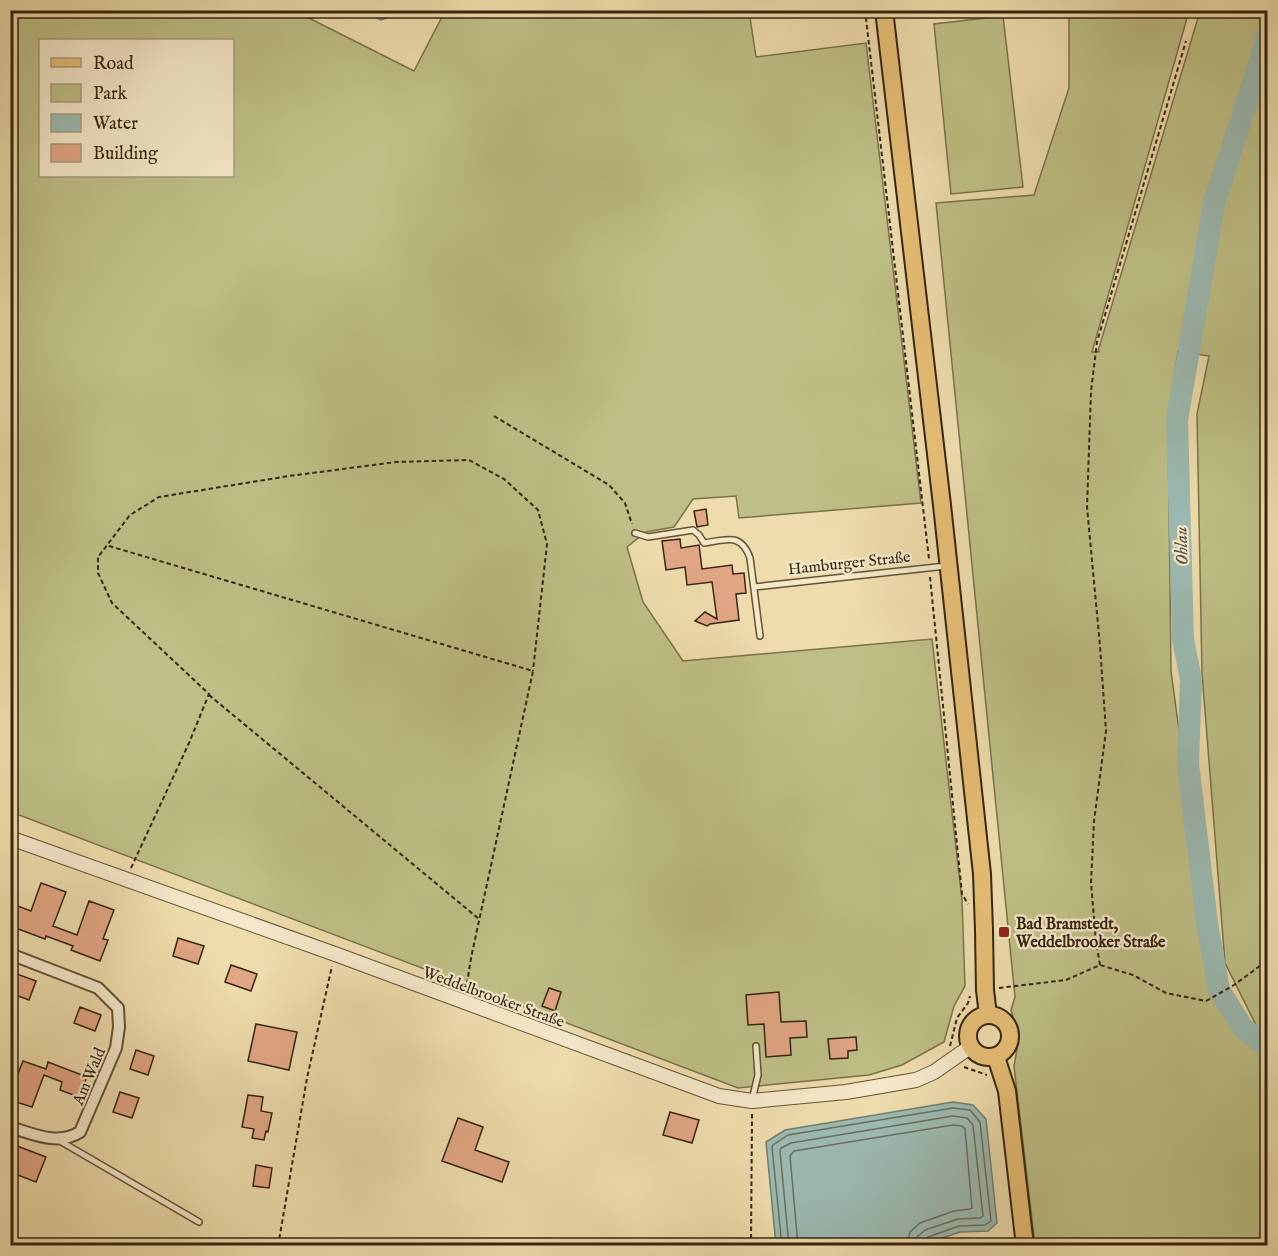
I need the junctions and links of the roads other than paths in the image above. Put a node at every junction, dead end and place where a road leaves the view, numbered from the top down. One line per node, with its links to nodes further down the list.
1 (884, 10): 3 (main road)
2 (635, 533): 4 (lane)
3 (948, 566): 4 (lane, Hamburger Straße); 8 (main road)
4 (754, 587): 5 (lane)
5 (760, 636)
6 (10, 838): 12 (street, Weddelbrooker Straße)
7 (10, 954): 14 (street, Am Wald)
8 (988, 1015): 10 (main road); 11 (main road)
9 (756, 1046): 12 (lane)
10 (970, 1047): 11 (main road); 12 (street, Weddelbrooker Straße)
11 (996, 1057): 16 (main road)
12 (752, 1101)
13 (10, 1126): 14 (street)
14 (56, 1138): 15 (lane)
15 (199, 1222)
16 (1025, 1245)

